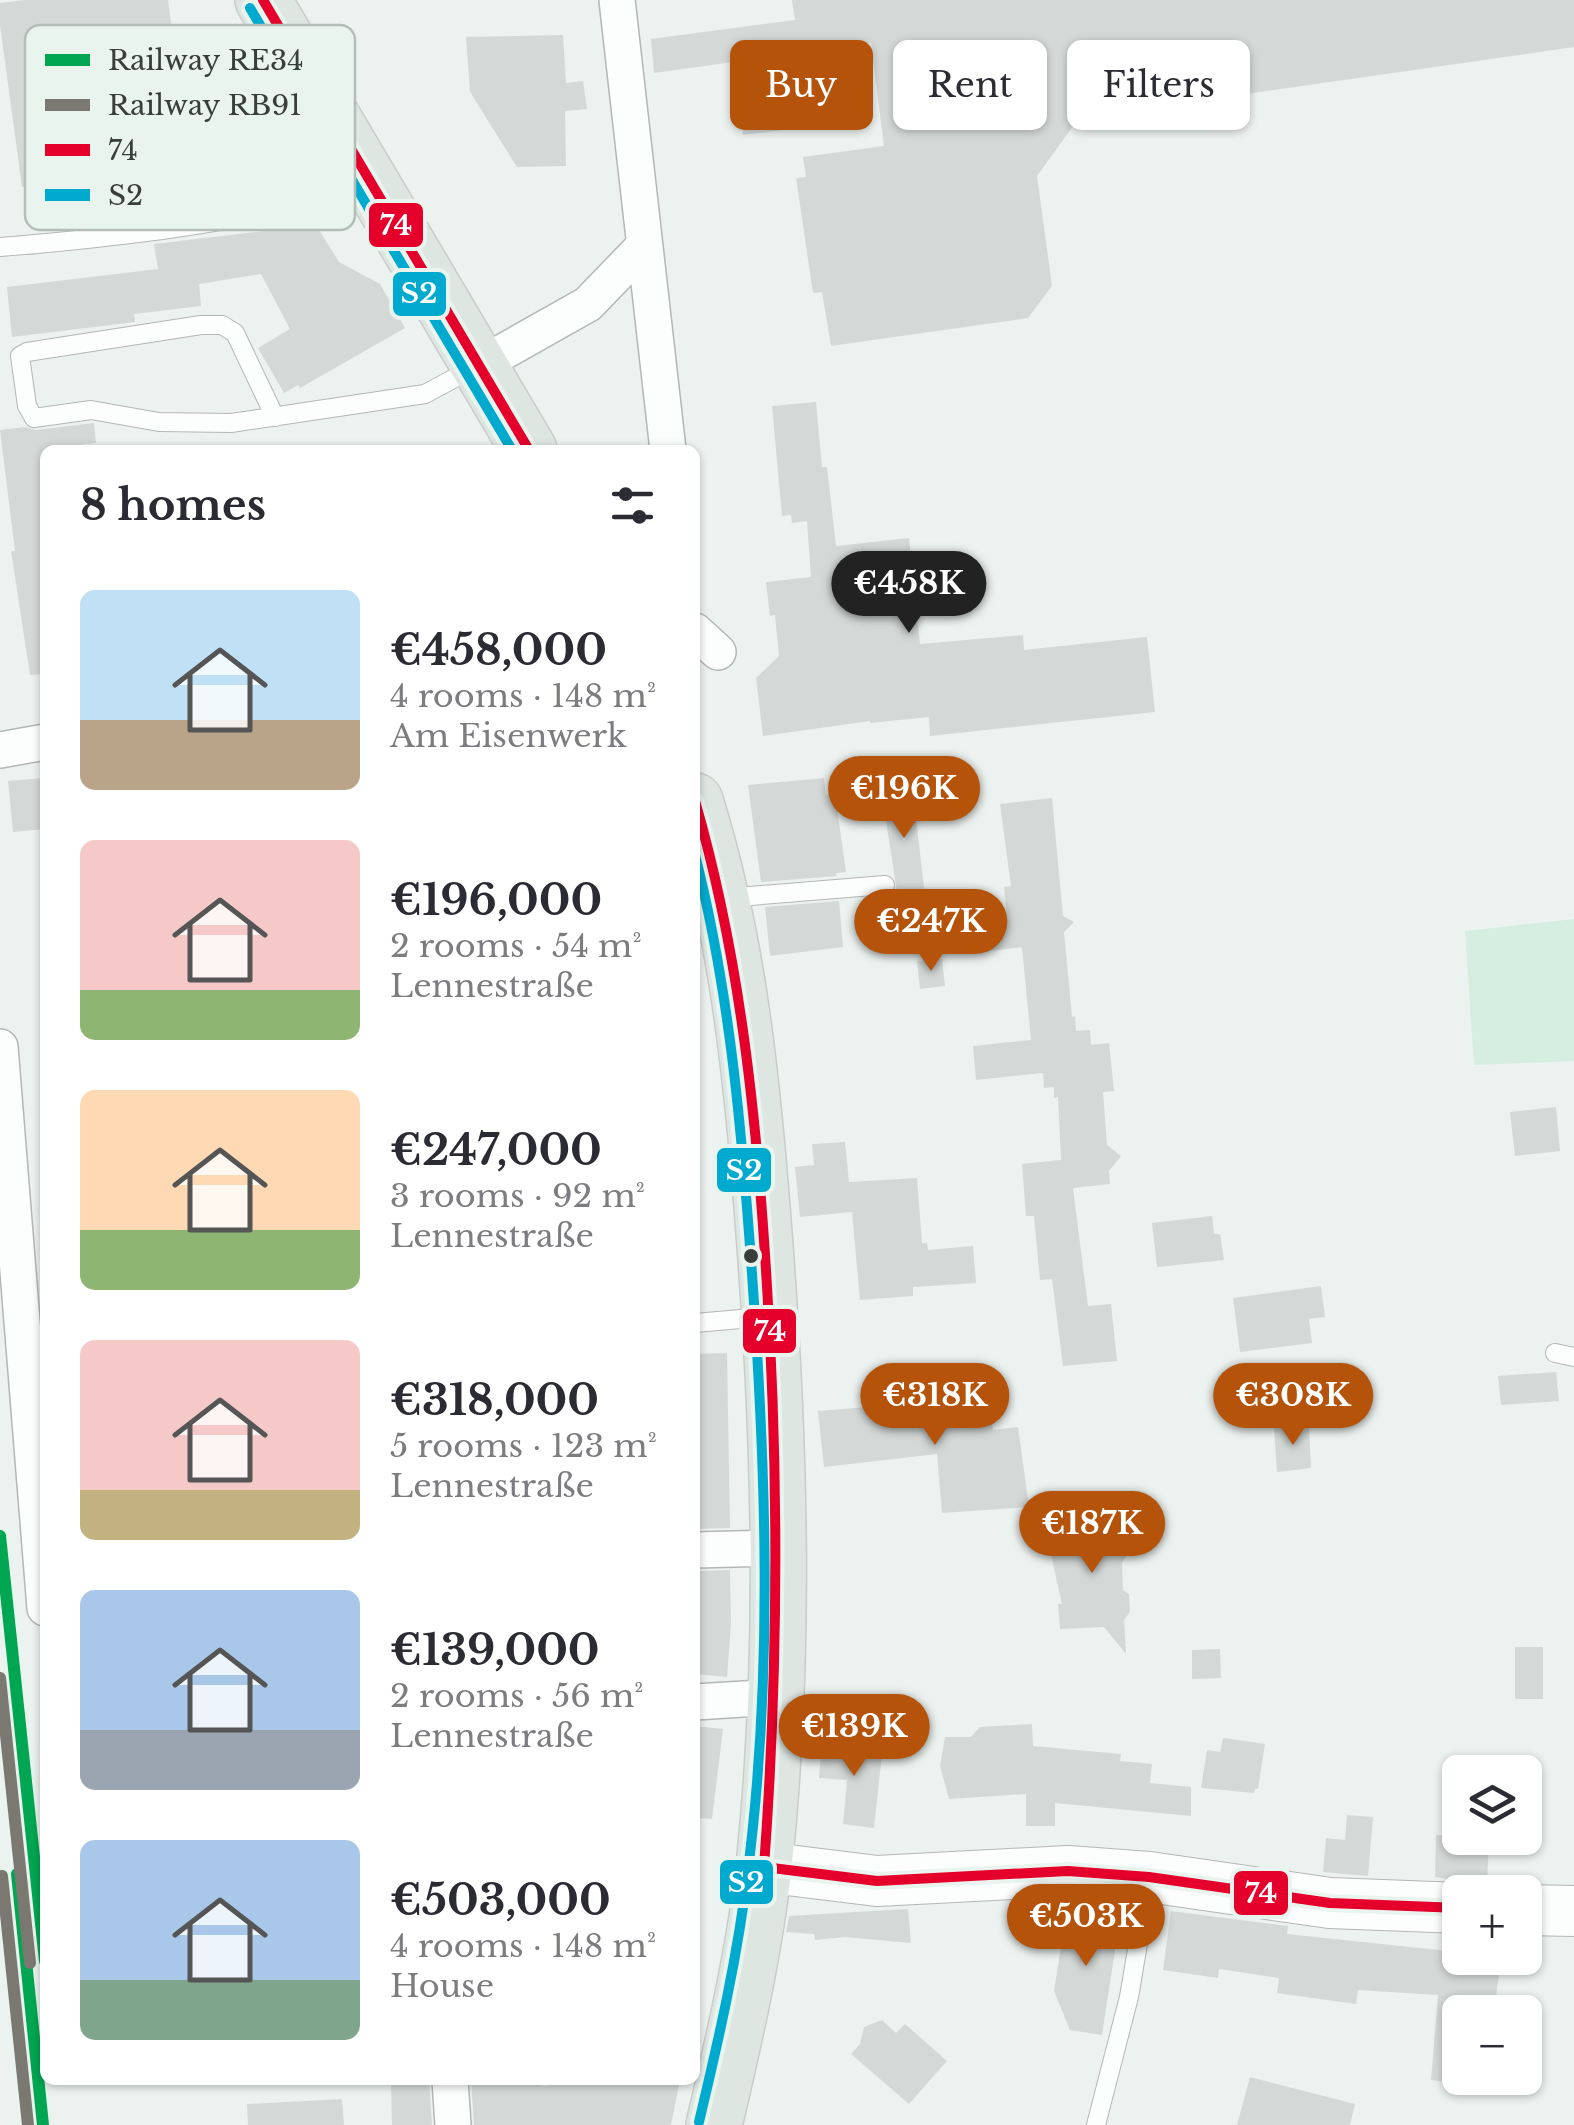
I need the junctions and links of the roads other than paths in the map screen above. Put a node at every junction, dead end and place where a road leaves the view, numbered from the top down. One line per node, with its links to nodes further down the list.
1 (263, 0): 3 (main road)
2 (617, 0): 8 (street)
3 (278, 25)
4 (355, 156): 5 (main road)
5 (368, 178): 6 (lane); 10 (main road)
6 (355, 184)
7 (159, 230): 9 (lane)
8 (643, 246): 10 (street); 13 (street)
9 (0, 247)
10 (480, 365): 11 (lane); 12 (main road)
11 (276, 416): 11 (lane)
12 (526, 445)
13 (667, 445)
14 (40, 743): 15 (street)
15 (0, 750)
16 (700, 821): 18 (main road)
17 (886, 886): 18 (lane)
18 (720, 899): 20 (main road)
19 (0, 1047): 22 (street)
20 (770, 1316): 21 (lane); 23 (main road)
21 (700, 1323)
22 (40, 1546)
23 (776, 1548): 24 (street); 25 (main road)
24 (700, 1550)
25 (776, 1697): 26 (street); 27 (main road)
26 (700, 1702)
27 (764, 1868): 28 (street); 34 (main road)
28 (1149, 1877): 29 (street); 35 (lane)
29 (1442, 1907)
30 (1542, 1911): 31 (street)
31 (1574, 1912)
32 (450, 2085): 33 (street)
33 (453, 2125)
34 (714, 2125)
35 (1096, 2125)

